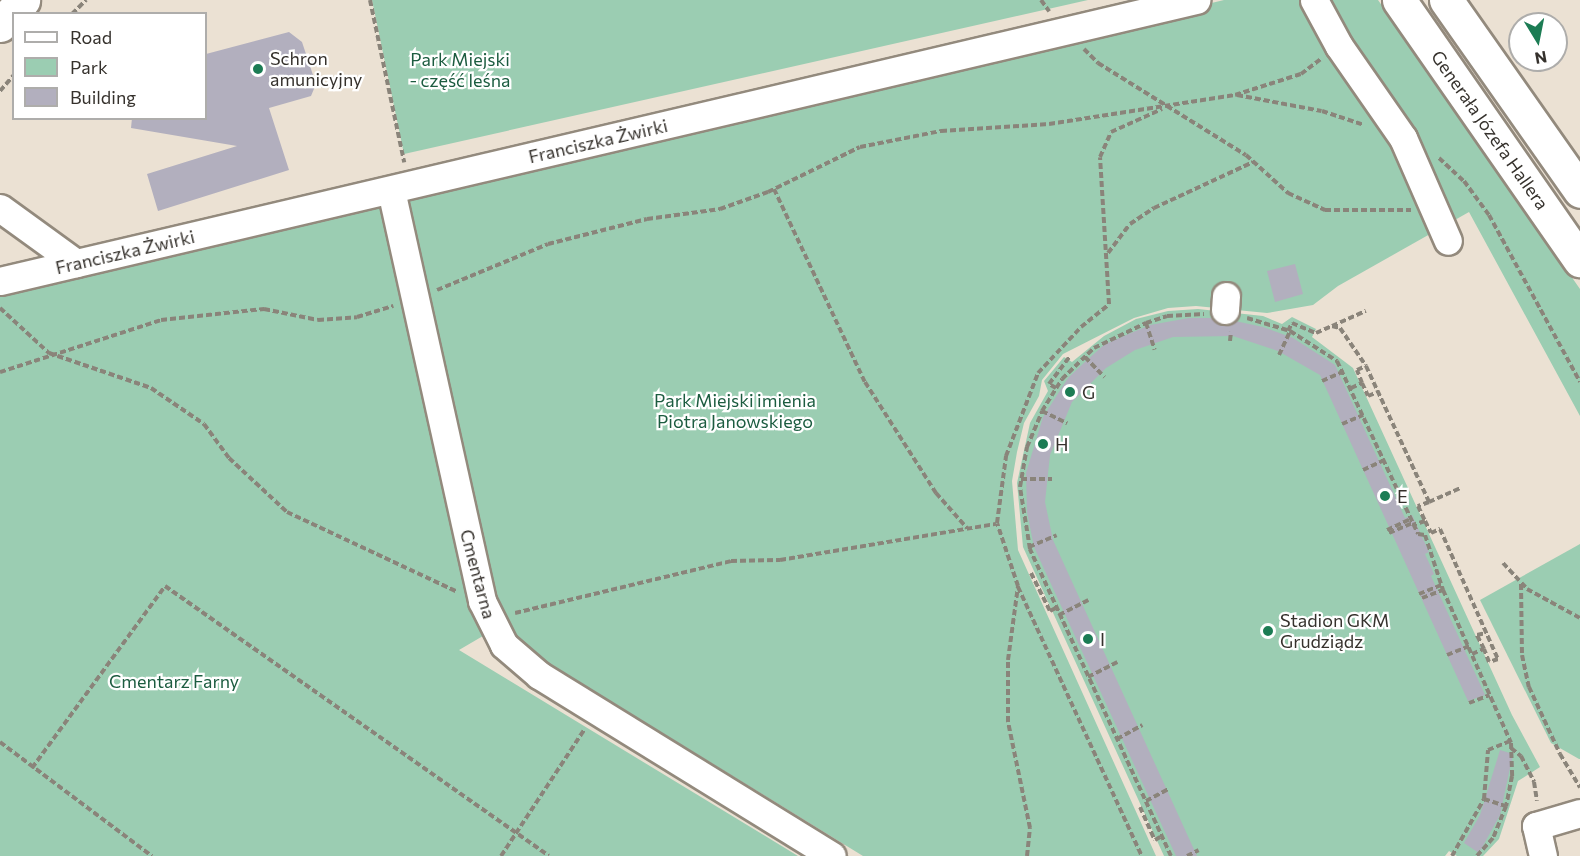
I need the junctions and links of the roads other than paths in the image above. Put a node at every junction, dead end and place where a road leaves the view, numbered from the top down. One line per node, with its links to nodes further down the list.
1 (23, 0): 6 (main road)
2 (1196, 0): 7 (street, Franciszka Żwirki)
3 (1314, 0): 10 (street)
4 (1399, 0): 11 (main road, Generała Józefa Hallera)
5 (1446, 0): 8 (main road)
6 (0, 25)
7 (400, 188): 12 (street, Franciszka Żwirki); 15 (street, Cmentarna)
8 (1580, 191)
9 (0, 208): 12 (street)
10 (1448, 241)
11 (1580, 260)
12 (76, 263): 13 (street, Franciszka Żwirki)
13 (0, 281)
14 (1580, 813): 16 (street)
15 (832, 856)
16 (1543, 856)

